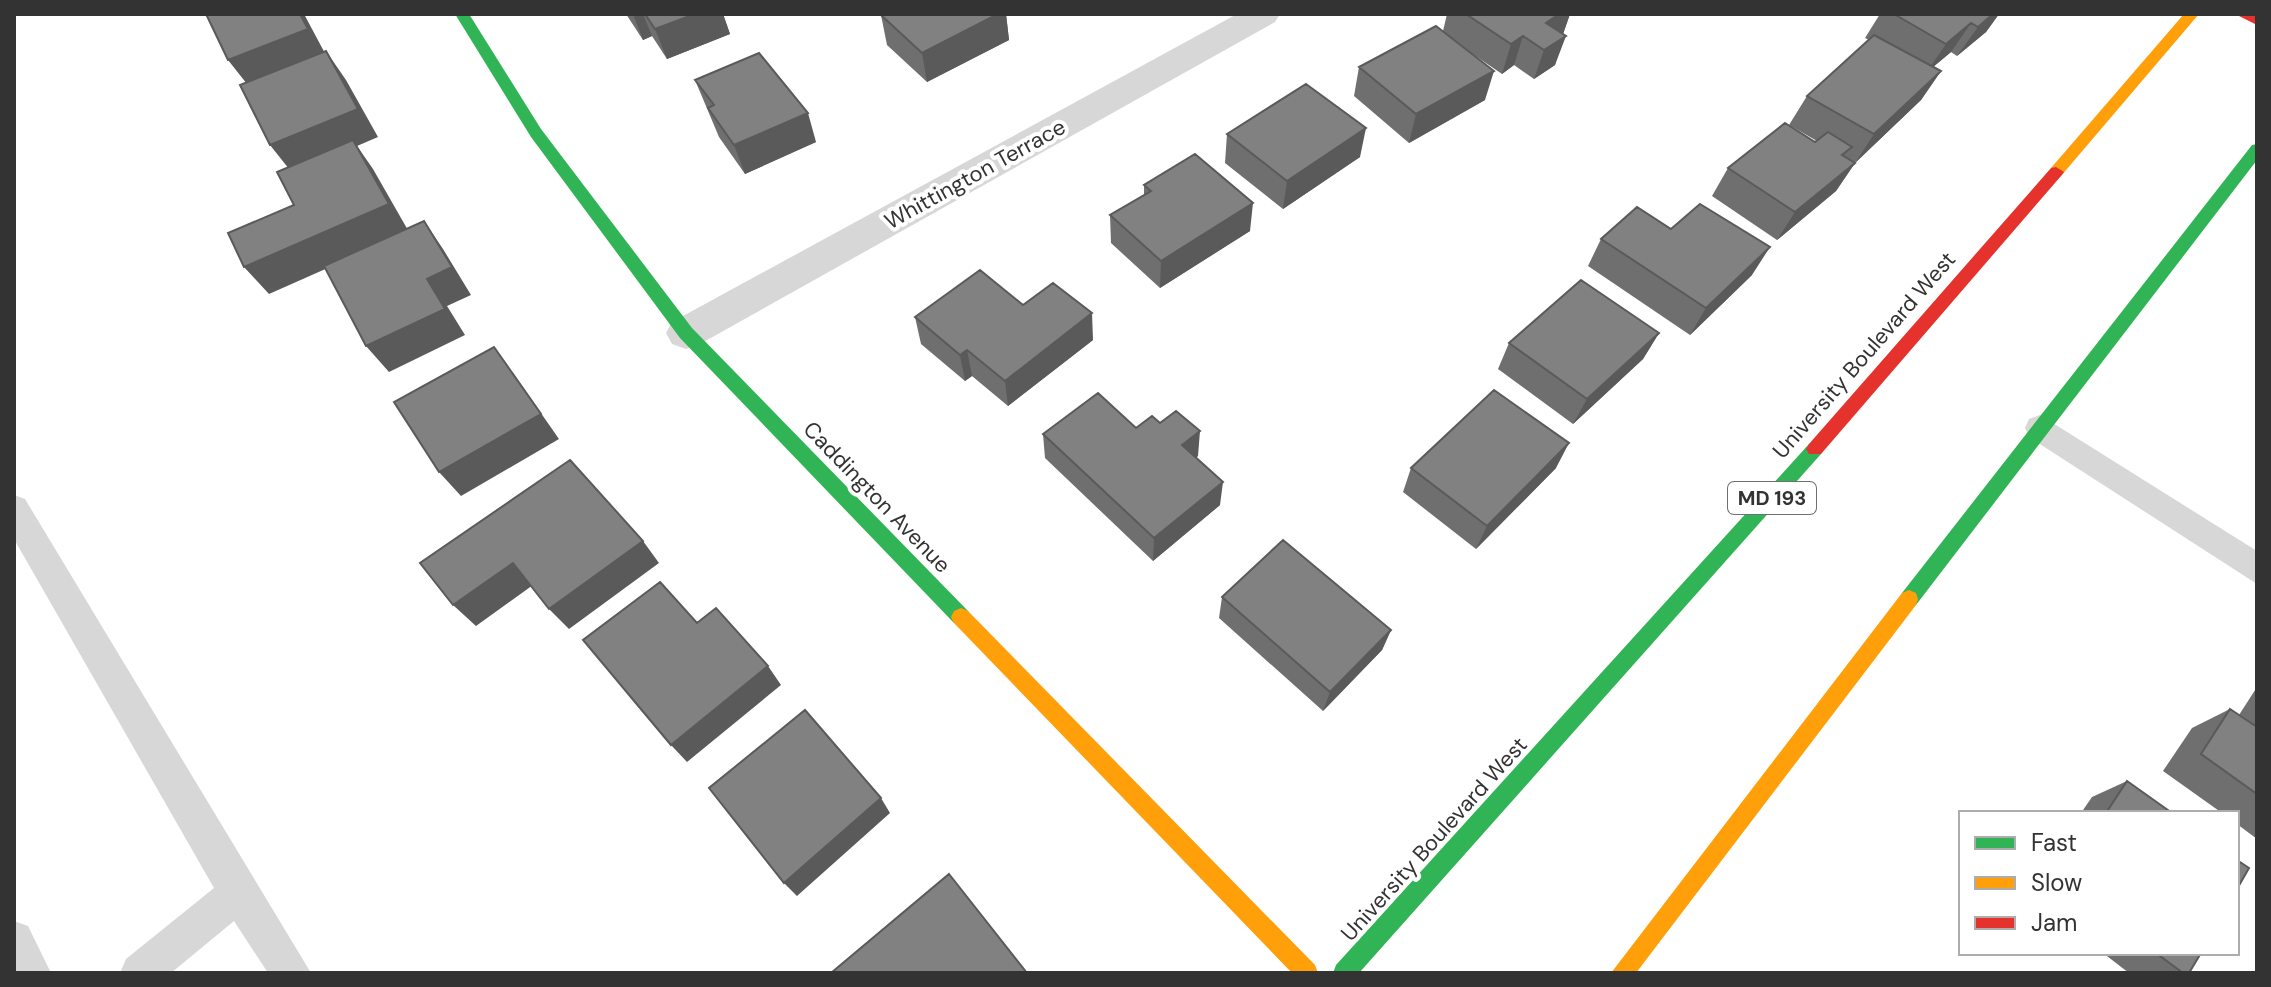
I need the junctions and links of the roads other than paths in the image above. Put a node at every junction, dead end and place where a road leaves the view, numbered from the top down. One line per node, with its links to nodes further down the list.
1 (462, 14): 7 (main road, Caddington Avenue)
2 (1263, 14): 7 (street, Whittington Terrace)
3 (2192, 14): 17 (main road, University Boulevard West / MD 193)
4 (2242, 14): 5 (main road)
5 (2257, 20)
6 (2257, 149): 8 (main road)
7 (686, 333): 16 (main road, Caddington Avenue)
8 (2040, 428): 10 (lane); 18 (main road)
9 (14, 509): 11 (lane)
10 (2257, 569)
11 (238, 893): 14 (lane); 15 (lane)
12 (14, 940): 13 (lane)
13 (31, 973)
14 (140, 973)
15 (291, 973)
16 (1307, 973)
17 (1344, 973)
18 (1622, 973)

